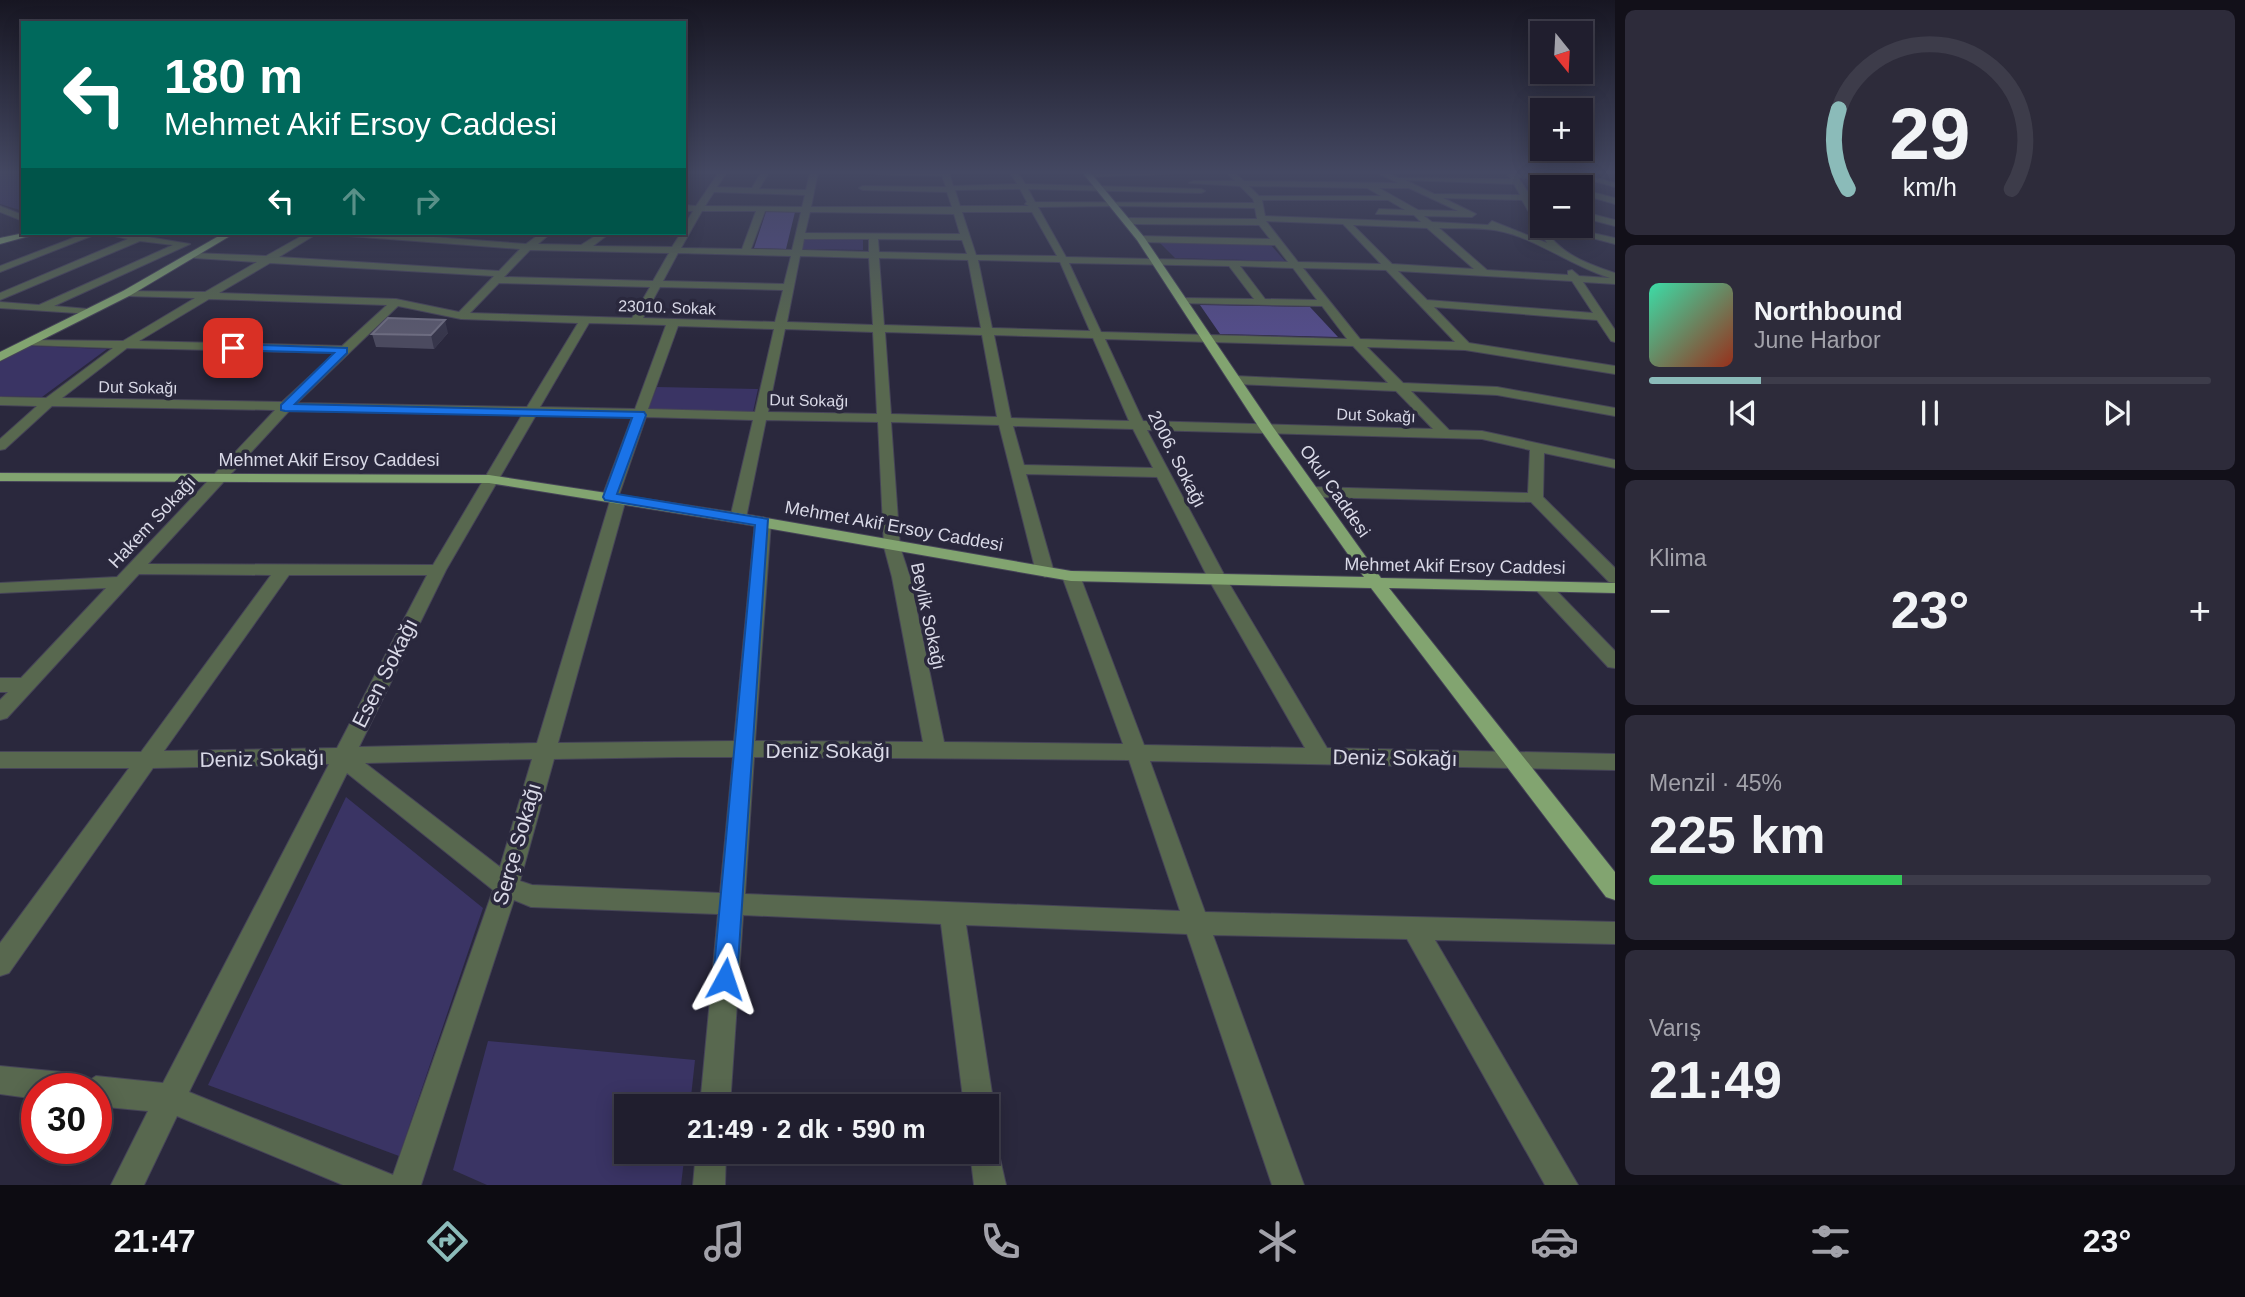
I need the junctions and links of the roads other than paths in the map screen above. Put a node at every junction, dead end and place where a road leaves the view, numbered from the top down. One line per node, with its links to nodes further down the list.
1 (755, 227): 43 (street)
2 (800, 227): 23 (street)
3 (958, 227): 29 (street)
4 (1044, 227): 50 (street, 2006. Sokağı)
5 (1132, 227): 30 (main road, Okul Caddesi)
6 (1270, 227): 33 (street)
7 (1351, 227): 54 (street)
8 (1430, 227): 56 (street)
9 (1484, 227): 11 (street)
10 (1611, 227): 25 (street)
11 (1501, 228): 45 (street)
12 (26, 235): 31 (main road)
13 (89, 235): 55 (street)
14 (119, 235): 26 (street)
15 (191, 235): 35 (street)
16 (227, 235): 38 (main road)
17 (309, 235): 49 (street)
18 (376, 235): 28 (street)
19 (438, 235): 28 (street)
20 (544, 235): 39 (street)
21 (603, 235): 41 (street)
22 (684, 235): 42 (street)
23 (799, 236): 24 (street); 44 (street)
24 (873, 236): 29 (street); 46 (street, Beylik Sokağı)
25 (1594, 236): 32 (street); 34 (street)
26 (138, 238): 35 (street); 64 (street)
27 (1550, 238): 45 (street)
28 (430, 239): 39 (street)
29 (960, 239): 37 (street); 48 (street)
30 (1141, 239): 33 (street); 51 (main road, Okul Caddesi)
31 (0, 241)
32 (1615, 241)
33 (1279, 242): 53 (street)
34 (1583, 242)
35 (172, 243): 36 (street)
36 (184, 244): 38 (street); 71 (street)
37 (919, 246)
38 (209, 247): 47 (main road)
39 (528, 247): 41 (street); 57 (street)
40 (1571, 247): 45 (street)
41 (583, 248): 42 (street)
42 (675, 250): 43 (street); 60 (street)
43 (746, 251): 44 (street)
44 (795, 252): 46 (street); 61 (street)
45 (1560, 252): 58 (street); 59 (street)
46 (875, 254): 48 (street); 79 (street, Beylik Sokağı)
47 (195, 255): 49 (street); 62 (main road)
48 (972, 256): 50 (street); 80 (street)
49 (265, 259): 57 (street); 63 (street)
50 (1063, 259): 51 (street); 81 (street, 2006. Sokağı)
51 (1156, 261): 52 (street); 65 (main road, Okul Caddesi)
52 (1231, 262): 53 (street); 67 (street)
53 (1294, 264): 54 (street); 68 (street)
54 (1389, 267): 56 (street); 69 (street)
55 (0, 269)
56 (1483, 272): 59 (street)
57 (500, 277): 60 (street); 73 (street)
58 (1615, 278): 59 (street)
59 (1576, 279): 74 (street)
60 (657, 285): 61 (street); 76 (street)
61 (788, 287): 78 (street)
62 (127, 293): 63 (street, 23010. Sokak); 72 (main road)
63 (209, 296): 66 (street, 23010. Sokak); 86 (street)
64 (0, 297)
65 (1182, 301): 67 (street); 82 (main road, Okul Caddesi)
66 (397, 302): 73 (street, 23010. Sokak); 88 (street, Hakem Sokağı)
67 (1263, 303): 68 (street)
68 (1324, 303): 85 (street)
69 (1424, 303): 74 (street); 87 (street)
70 (0, 305): 71 (street)
71 (41, 308): 72 (street)
72 (88, 312): 84 (main road)
73 (461, 316): 75 (street, 23010. Sokak)
74 (1601, 317): 83 (street)
75 (585, 320): 76 (street, 23010. Sokak); 96 (street, Esen Sokağı)
76 (635, 322): 77 (street, 23010. Sokak)
77 (673, 323): 78 (street, 23010. Sokak); 98 (street, Serçe Sokağı)
78 (779, 325): 79 (street, 23010. Sokak); 99 (street)
79 (880, 327): 80 (street, 23010. Sokak); 100 (street, Beylik Sokağı)
80 (988, 330): 81 (street, 23010. Sokak); 101 (street)
81 (1096, 334): 82 (street, 23010. Sokak); 102 (street, 2006. Sokağı)
82 (1206, 337): 85 (street, 23010. Sokak); 91 (main road, Okul Caddesi)
83 (1615, 339)
84 (29, 342): 86 (street); 89 (main road)
85 (1356, 342): 87 (street, 23010. Sokak); 92 (street)
86 (124, 345): 88 (street); 94 (street)
87 (1465, 346): 90 (street, 23010. Sokak)
88 (343, 350): 95 (street, Hakem Sokağı)
89 (0, 357)
90 (1615, 370)
91 (1235, 380): 92 (street); 103 (main road, Okul Caddesi)
92 (1401, 386): 97 (street); 104 (street)
93 (0, 401): 94 (street, Dut Sokağı)
94 (48, 402): 95 (street, Dut Sokağı); 105 (street)
95 (285, 407): 96 (street, Dut Sokağı); 111 (street, Hakem Sokağı)
96 (531, 412): 98 (street, Dut Sokağı); 112 (street, Esen Sokağı)
97 (1615, 412)
98 (640, 415): 99 (street, Dut Sokağı); 114 (street, Serçe Sokağı)
99 (760, 417): 100 (street, Dut Sokağı); 116 (street)
100 (883, 418): 101 (street, Dut Sokağı); 118 (street, Beylik Sokağı)
101 (1005, 422): 102 (street, Dut Sokağı); 108 (street)
102 (1138, 426): 103 (street, Dut Sokağı); 109 (street, 2006. Sokağı)
103 (1267, 429): 104 (street, Dut Sokağı); 113 (main road, Okul Caddesi)
104 (1445, 435): 106 (street, Dut Sokağı)
105 (0, 446)
106 (1537, 447): 107 (street, Dut Sokağı); 115 (street)
107 (1615, 464)
108 (1017, 469): 109 (street); 122 (street)
109 (1162, 473): 125 (street, 2006. Sokağı)
110 (0, 477): 111 (main road, Mehmet Akif Ersoy Caddesi)
111 (218, 479): 112 (main road, Mehmet Akif Ersoy Caddesi); 119 (street, Hakem Sokağı)
112 (489, 479): 114 (main road, Mehmet Akif Ersoy Caddesi); 121 (street, Esen Sokağı)
113 (1313, 492): 115 (street); 127 (main road, Okul Caddesi)
114 (614, 498): 116 (main road, Mehmet Akif Ersoy Caddesi); 136 (street, Serçe Sokağı)
115 (1535, 498): 124 (street)
116 (738, 518): 117 (main road, Mehmet Akif Ersoy Caddesi)
117 (763, 522): 118 (main road, Mehmet Akif Ersoy Caddesi); 135 (street)
118 (892, 547): 122 (main road, Mehmet Akif Ersoy Caddesi); 137 (street, Beylik Sokağı)
119 (135, 569): 120 (street); 126 (street, Hakem Sokağı)
120 (284, 569): 121 (street); 143 (street)
121 (438, 570): 140 (street, Esen Sokağı)
122 (1045, 572): 123 (main road, Mehmet Akif Ersoy Caddesi)
123 (1071, 576): 125 (main road, Mehmet Akif Ersoy Caddesi); 138 (street)
124 (1615, 578)
125 (1218, 580): 127 (main road, Mehmet Akif Ersoy Caddesi); 139 (street, 2006. Sokağı)
126 (122, 582): 129 (street); 133 (street, Hakem Sokağı)
127 (1377, 584): 128 (main road, Mehmet Akif Ersoy Caddesi); 142 (main road, Okul Caddesi)
128 (1543, 587): 130 (main road, Mehmet Akif Ersoy Caddesi); 131 (street)
129 (0, 588)
130 (1615, 588)
131 (1615, 662)
132 (0, 685): 133 (street)
133 (27, 685): 134 (street, Hakem Sokağı)
134 (0, 713)
135 (744, 750): 136 (street, Deniz Sokağı); 137 (street, Deniz Sokağı); 147 (street)
136 (544, 751): 140 (street, Deniz Sokağı); 145 (street, Serçe Sokağı)
137 (935, 752): 138 (street, Deniz Sokağı)
138 (1137, 753): 139 (street, Deniz Sokağı); 149 (street)
139 (1321, 756): 142 (street, Deniz Sokağı)
140 (342, 757): 143 (street, Deniz Sokağı); 145 (street); 158 (street, Esen Sokağı)
141 (0, 760): 143 (street, Deniz Sokağı)
142 (1515, 760): 144 (street, Deniz Sokağı); 146 (main road, Okul Caddesi)
143 (148, 762): 152 (street)
144 (1615, 762)
145 (506, 886): 147 (street); 163 (street, Serçe Sokağı)
146 (1615, 890)
147 (732, 903): 148 (street); 156 (street)
148 (952, 913): 149 (street); 157 (street)
149 (1196, 923): 150 (street); 166 (street)
150 (1414, 928): 151 (street); 167 (street)
151 (1615, 933)
152 (0, 964)
153 (0, 1080): 154 (street)
154 (21, 1082)
155 (112, 1093): 158 (street)
156 (716, 1094)
157 (977, 1094)
158 (171, 1099): 161 (street, Esen Sokağı); 162 (street)
159 (710, 1164): 164 (street)
160 (987, 1164): 165 (street)
161 (127, 1185)
162 (382, 1185)
163 (405, 1185)
164 (709, 1185)
165 (990, 1185)
166 (1288, 1185)
167 (1562, 1185)

